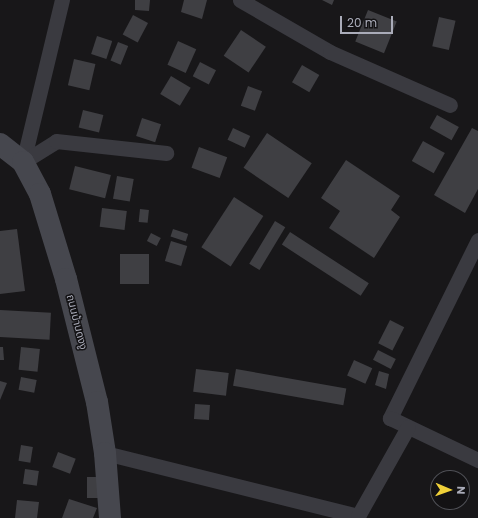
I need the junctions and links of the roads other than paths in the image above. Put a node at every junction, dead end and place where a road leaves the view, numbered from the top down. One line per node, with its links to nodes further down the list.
1 (62, 0): 6 (street)
2 (240, 0): 3 (street)
3 (450, 104)
4 (0, 144): 6 (street, ถนนบ้านดงงู)
5 (166, 152): 6 (street)
6 (23, 162): 9 (street, ถนนบ้านดงงู)
7 (478, 240): 8 (street)
8 (408, 427): 9 (street); 10 (street)
9 (104, 453): 11 (street, ถนนบ้านดงงู)
10 (478, 460)
11 (110, 518)

